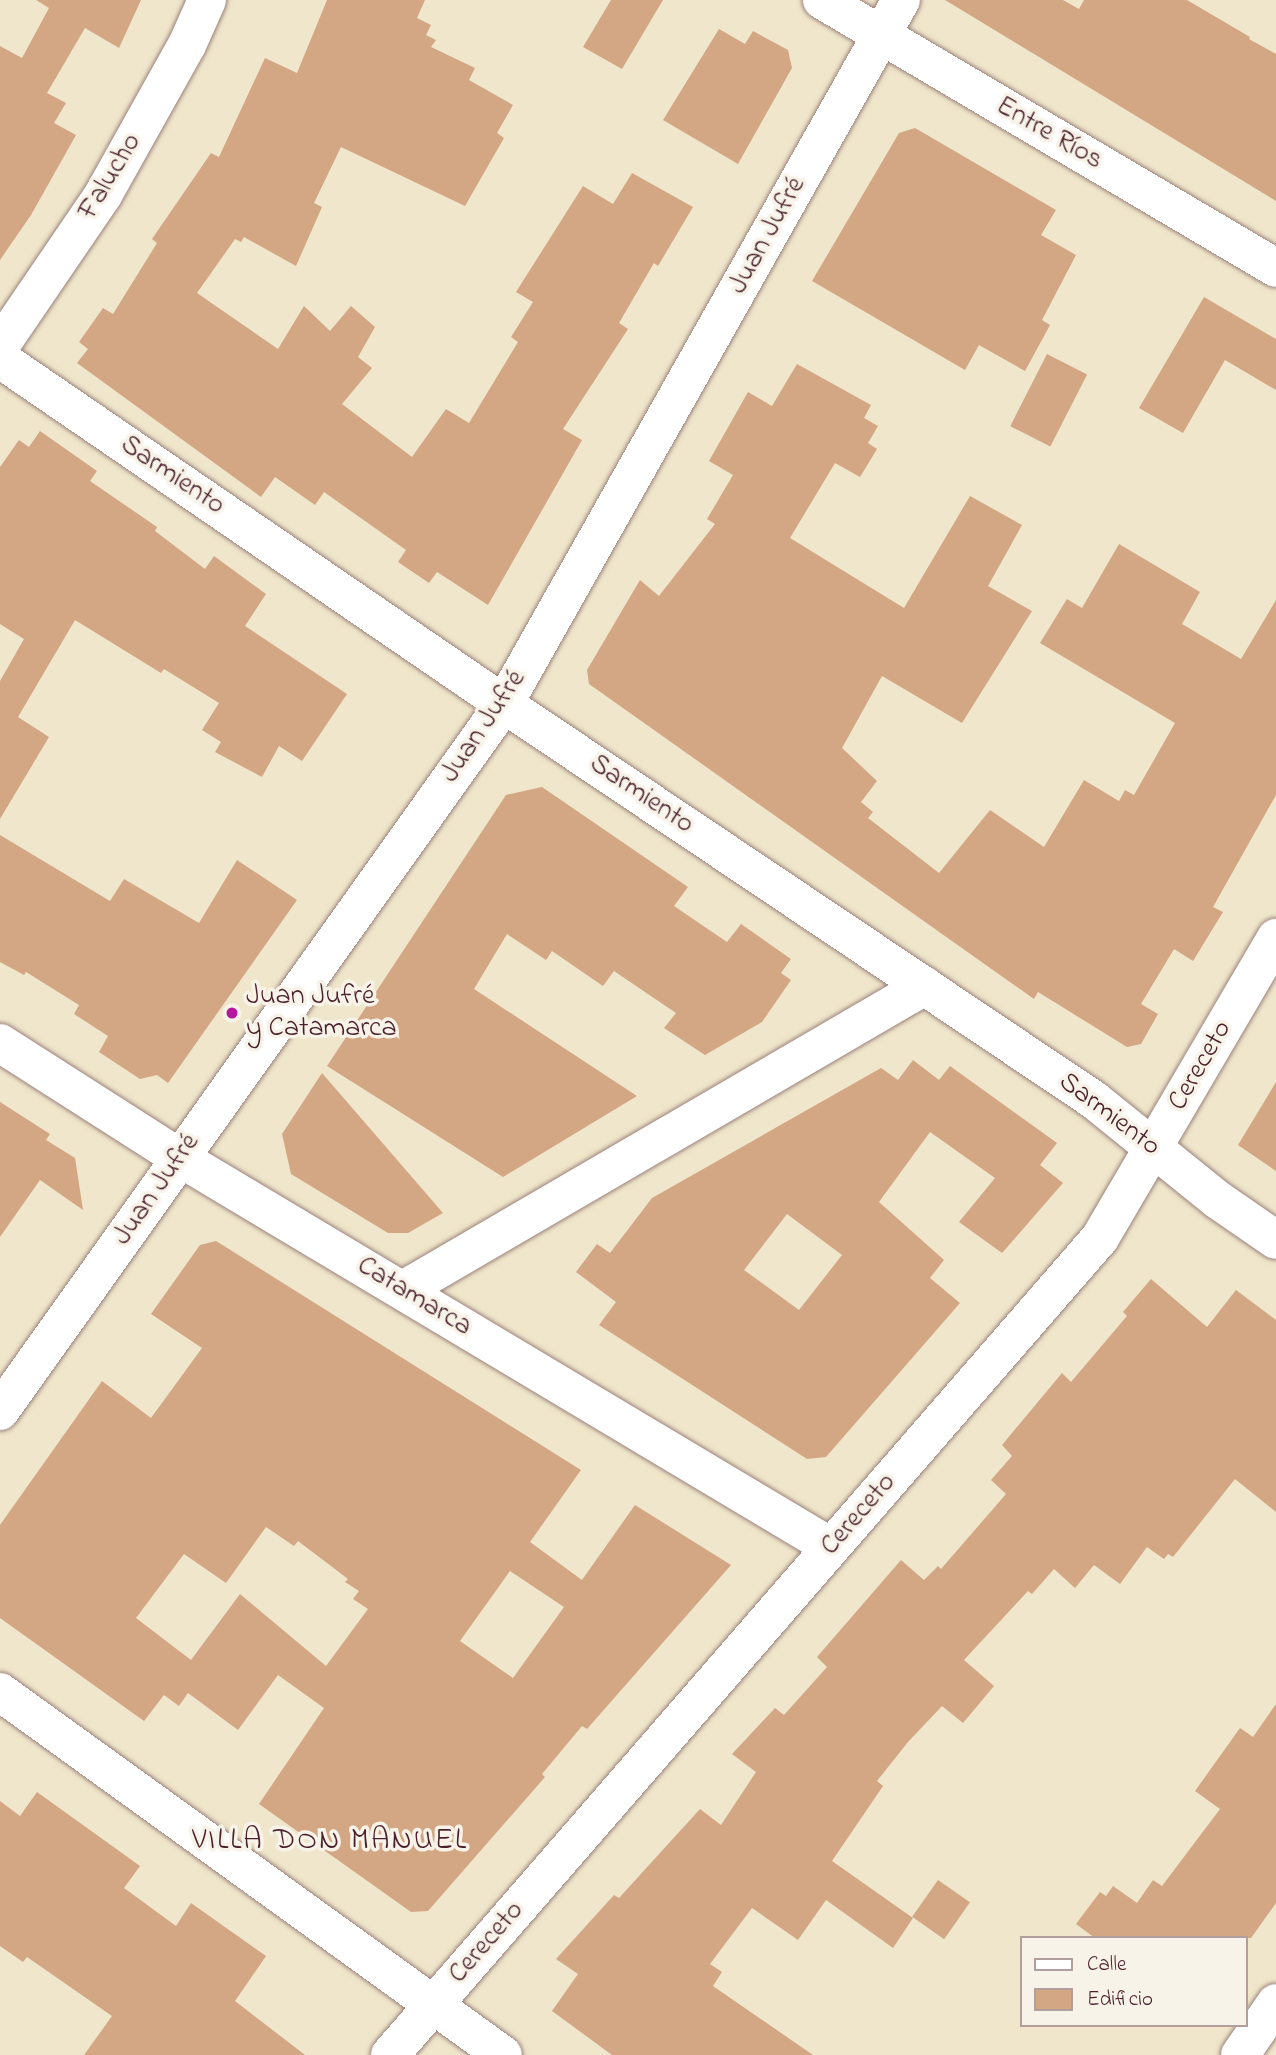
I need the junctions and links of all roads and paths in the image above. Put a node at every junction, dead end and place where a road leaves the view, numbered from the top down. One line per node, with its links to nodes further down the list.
1 (207, 0): 6 (street, Falucho)
2 (822, 0): 4 (street, Entre Ríos)
3 (901, 0): 4 (street, Juan Jufré)
4 (881, 36): 5 (street, Entre Ríos); 8 (street, Juan Jufré)
5 (1276, 268)
6 (0, 346)
7 (0, 359): 8 (street, Sarmiento)
8 (504, 704): 10 (street, Sarmiento); 13 (street, Juan Jufré)
9 (1276, 938): 12 (street, Cereceto)
10 (925, 986): 12 (street, Sarmiento); 15 (street)
11 (0, 1043): 13 (street, Catamarca)
12 (1153, 1147): 14 (street, Sarmiento); 17 (street, Cereceto)
13 (180, 1158): 15 (street, Catamarca); 16 (street, Juan Jufré)
14 (1276, 1240)
15 (403, 1290): 17 (street, Catamarca)
16 (0, 1411)
17 (831, 1547): 20 (street, Cereceto)
18 (0, 1692): 20 (street)
19 (1276, 2003): 23 (street)
20 (433, 2005): 21 (street, Cereceto); 22 (street)
21 (390, 2055)
22 (503, 2055)
23 (1240, 2055)

